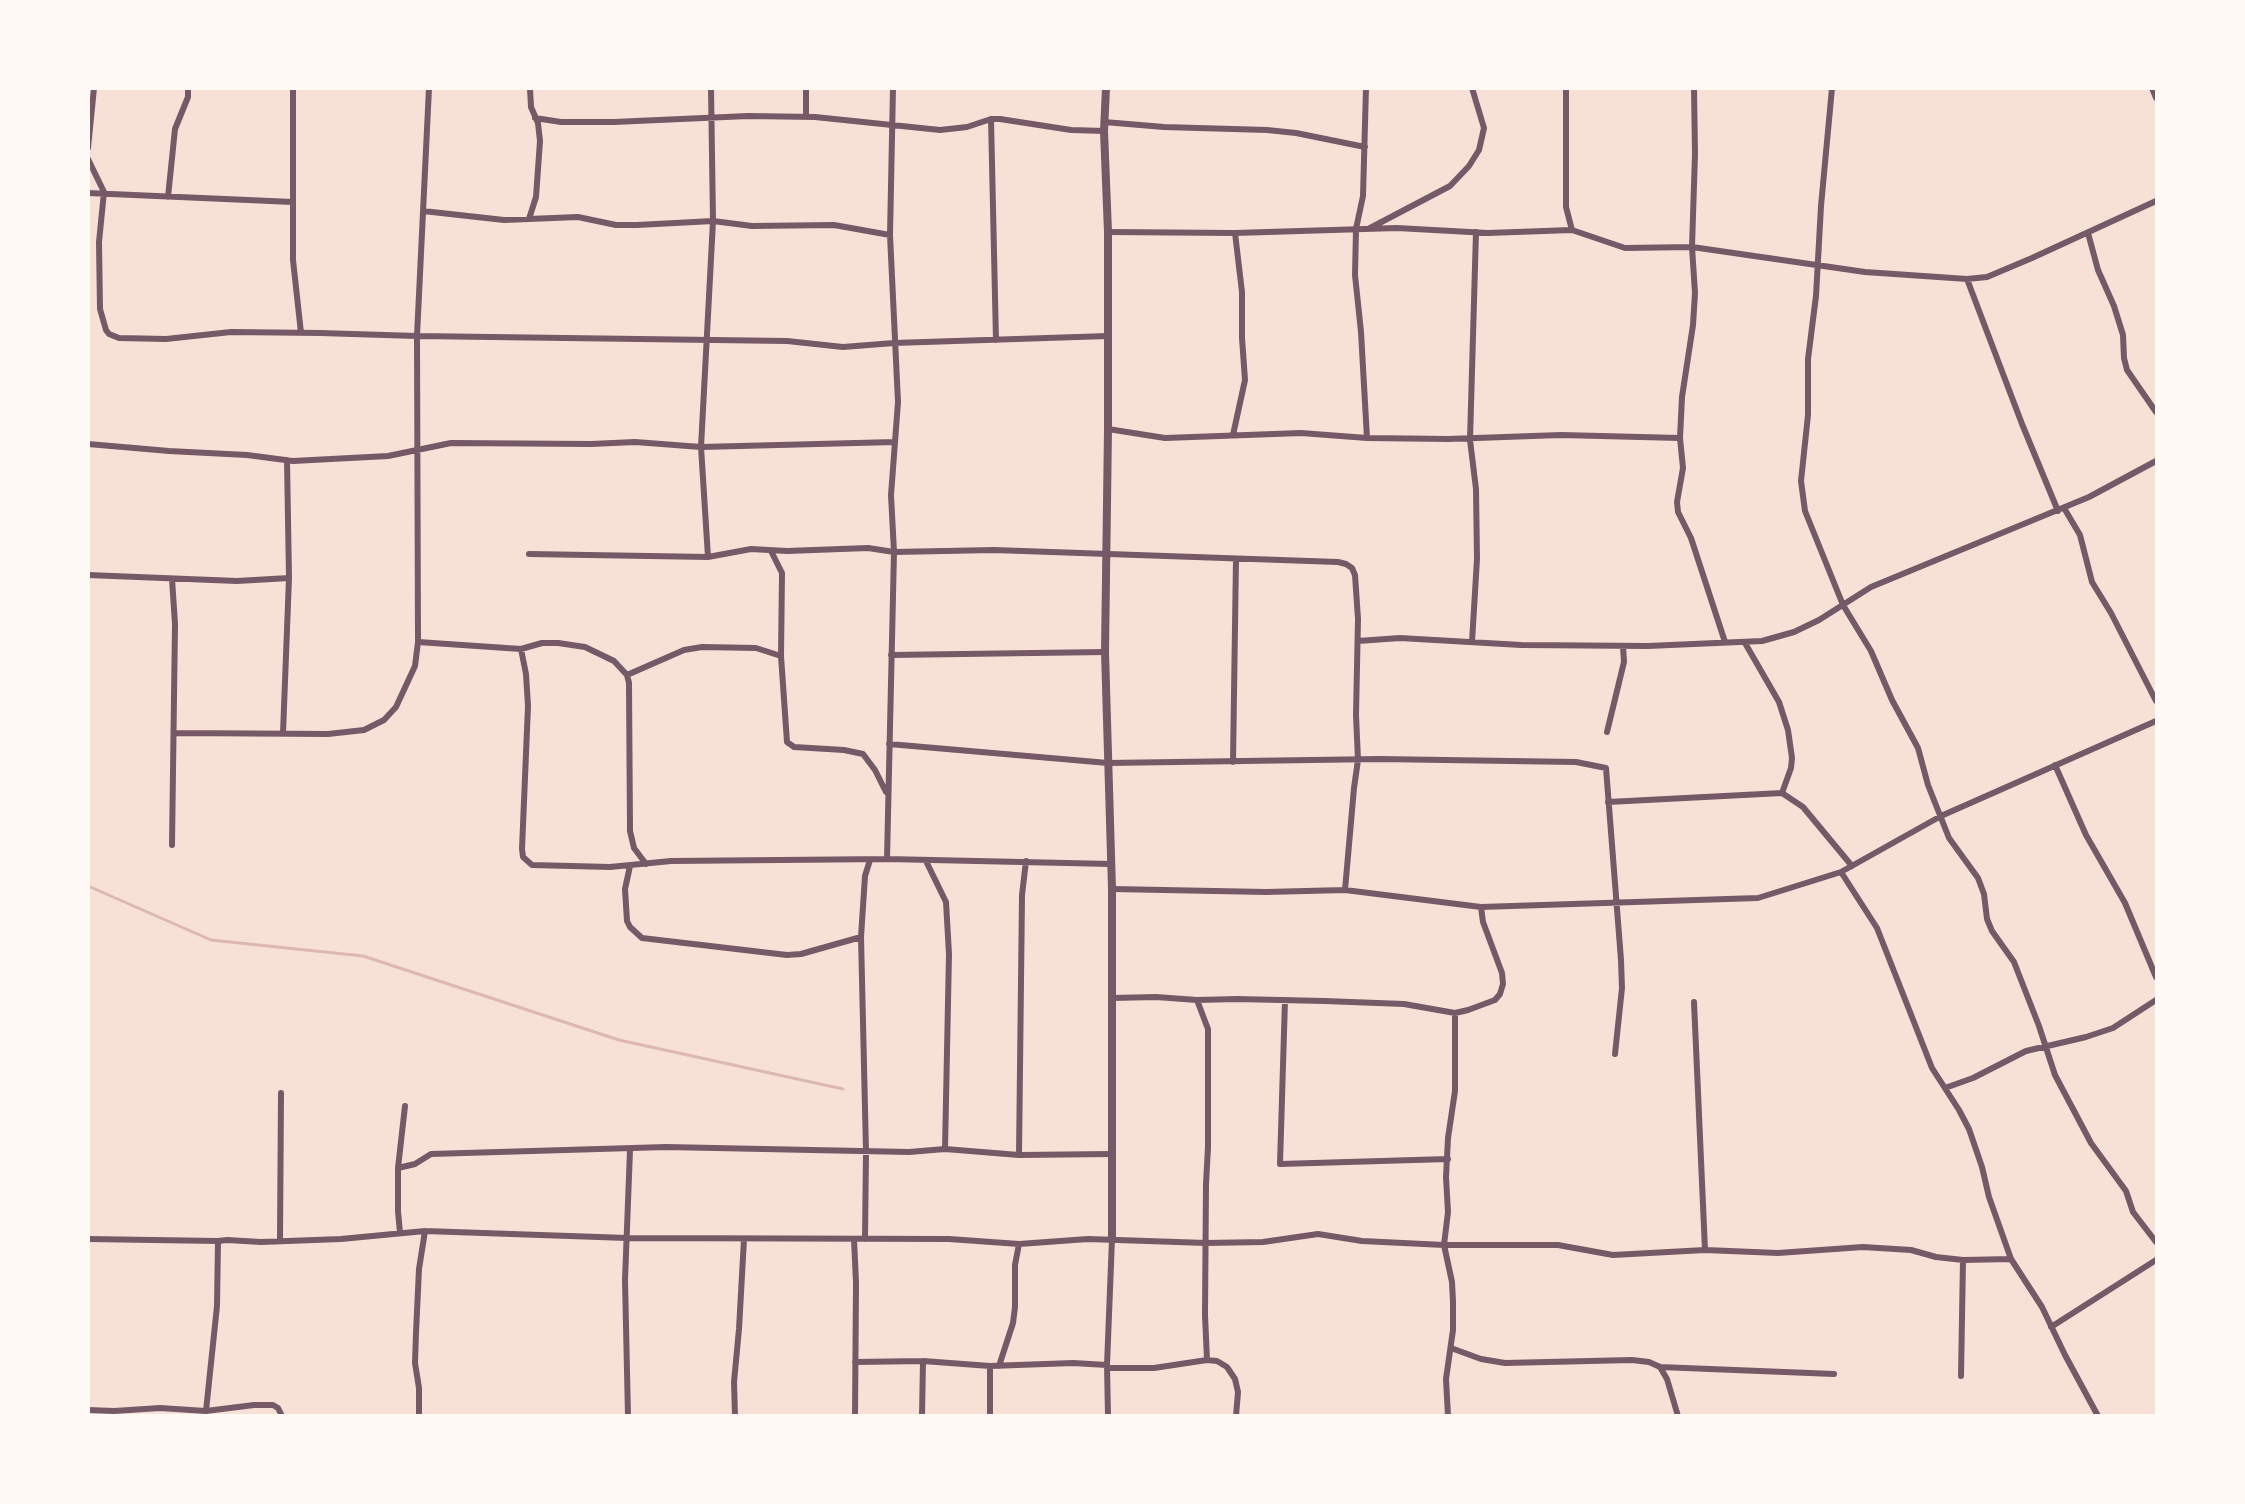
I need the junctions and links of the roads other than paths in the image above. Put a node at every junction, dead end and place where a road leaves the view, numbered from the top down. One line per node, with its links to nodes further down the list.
1 (94, 88): 24 (street)
2 (188, 88): 28 (street)
3 (294, 88): 30 (street)
4 (429, 88): 31 (street)
5 (530, 88): 19 (street)
6 (711, 88): 18 (street)
7 (806, 88): 17 (street)
8 (893, 88): 21 (street)
9 (1106, 88): 22 (street)
10 (1366, 88): 23 (street)
11 (1472, 88): 35 (street)
12 (1566, 88): 36 (street)
13 (1694, 88): 42 (street)
14 (1832, 88): 43 (street)
15 (2152, 88): 16 (street)
16 (2157, 98)
17 (806, 116): 18 (street); 21 (street)
18 (710, 117): 19 (street); 33 (street)
19 (535, 118): 32 (street)
20 (991, 119): 21 (street); 22 (street); 49 (street)
21 (893, 126): 41 (street)
22 (1104, 126): 23 (street); 37 (street)
23 (1365, 147): 34 (street)
24 (88, 148)
25 (88, 159): 26 (street)
26 (104, 192): 27 (street); 28 (street); 45 (street)
27 (88, 193)
28 (168, 197): 30 (street)
29 (2157, 201): 40 (street)
30 (293, 202): 45 (street)
31 (423, 211): 32 (street); 46 (street)
32 (529, 219): 33 (street)
33 (713, 221): 41 (street); 48 (street)
34 (1356, 229): 35 (street); 39 (street); 54 (street)
35 (1368, 229): 38 (street)
36 (1572, 230): 38 (street); 42 (street)
37 (1108, 232): 39 (street); 47 (street)
38 (1476, 232): 56 (street)
39 (1235, 233): 53 (street)
40 (2088, 233): 44 (street); 51 (street)
41 (890, 235): 50 (street)
42 (1692, 247): 43 (street); 55 (street)
43 (1817, 264): 44 (street); 73 (street)
44 (1967, 279): 63 (street)
45 (301, 333): 46 (street)
46 (417, 336): 48 (street); 60 (street)
47 (1108, 336): 49 (street); 52 (street)
48 (706, 340): 50 (street); 59 (street)
49 (996, 340): 50 (street)
50 (894, 343): 57 (street)
51 (2157, 412)
52 (1108, 429): 53 (street); 67 (street)
53 (1233, 435): 54 (street)
54 (1367, 438): 56 (street)
55 (1680, 438): 56 (street); 77 (street)
56 (1470, 440): 76 (street)
57 (895, 442): 59 (street); 65 (street)
58 (88, 444): 61 (street)
59 (700, 447): 60 (street); 68 (street)
60 (417, 449): 61 (street); 75 (street)
61 (287, 460): 71 (street)
62 (2157, 461): 63 (street)
63 (2061, 509): 73 (street); 85 (street)
64 (771, 550): 65 (street); 68 (street); 83 (street)
65 (894, 552): 67 (street); 82 (street)
66 (529, 554): 68 (street)
67 (1106, 555): 69 (street); 81 (street)
68 (708, 557)
69 (1236, 559): 74 (street); 92 (street)
70 (88, 575): 72 (street)
71 (289, 578): 72 (street); 89 (street)
72 (172, 579): 88 (street)
73 (1843, 605): 78 (street); 98 (street)
74 (1358, 641): 76 (street); 91 (street)
75 (418, 642): 80 (street); 89 (street)
76 (1472, 642): 79 (street)
77 (1725, 642): 78 (street); 79 (street)
78 (1745, 643): 95 (street)
79 (1623, 646): 87 (street)
80 (521, 649): 84 (street); 106 (street)
81 (1105, 652): 82 (street); 93 (street)
82 (891, 655): 90 (street)
83 (781, 656): 84 (street); 96 (street)
84 (627, 675): 104 (street)
85 (2157, 701)
86 (2157, 721): 94 (street)
87 (1607, 732)
88 (175, 733): 89 (street); 99 (street)
89 (283, 733)
90 (889, 744): 93 (street); 96 (street)
91 (1358, 760): 92 (street); 97 (street); 110 (street)
92 (1233, 762): 93 (street)
93 (1108, 763): 105 (street)
94 (2055, 765): 98 (street); 114 (street)
95 (1782, 793): 97 (street); 107 (street)
96 (887, 794): 100 (street)
97 (1608, 802): 111 (street)
98 (1941, 816): 107 (street); 121 (street)
99 (172, 845)
100 (887, 859): 101 (street); 102 (street)
101 (870, 860): 104 (street); 113 (street)
102 (926, 861): 103 (street); 126 (street)
103 (1026, 861): 105 (street); 130 (street)
104 (646, 864): 106 (street)
105 (1111, 864): 109 (street)
106 (630, 866): 113 (street)
107 (1852, 866): 108 (street)
108 (1841, 872): 111 (street); 123 (street)
109 (1112, 889): 110 (street); 115 (street)
110 (1345, 890): 112 (street)
111 (1617, 903): 112 (street); 122 (street)
112 (1480, 907): 120 (street)
113 (861, 937): 128 (street)
114 (2157, 977)
115 (1112, 998): 116 (street); 129 (street)
116 (1197, 1000): 117 (street); 144 (street)
117 (1285, 1000): 120 (street); 131 (street)
118 (2157, 1000): 121 (street)
119 (1694, 1002): 147 (street)
120 (1455, 1013): 131 (street)
121 (2046, 1045): 123 (street); 143 (street)
122 (1615, 1054)
123 (1945, 1088): 148 (street)
124 (281, 1093): 141 (street)
125 (405, 1106): 132 (street)
126 (945, 1149): 128 (street); 130 (street)
127 (630, 1150): 128 (street); 132 (street); 135 (street)
128 (866, 1151): 139 (street)
129 (1112, 1154): 130 (street); 140 (street)
130 (1019, 1155)
131 (1448, 1160): 146 (street)
132 (398, 1168): 134 (street)
133 (426, 1231): 134 (street); 135 (street); 165 (street)
134 (400, 1233): 141 (street)
135 (627, 1238): 137 (street); 166 (street)
136 (88, 1239): 142 (street)
137 (744, 1239): 138 (street); 167 (street)
138 (854, 1239): 139 (street); 155 (street)
139 (865, 1239): 145 (street)
140 (1112, 1239): 144 (street); 145 (street); 158 (street)
141 (280, 1240): 142 (street)
142 (218, 1242): 163 (street)
143 (2157, 1242)
144 (1206, 1243): 146 (street); 153 (street)
145 (1019, 1244): 156 (street)
146 (1444, 1245): 147 (street); 152 (street)
147 (1704, 1251): 149 (street)
148 (2011, 1259): 149 (street); 151 (street)
149 (1963, 1260): 161 (street)
150 (2157, 1260): 151 (street)
151 (2051, 1327): 175 (street)
152 (1451, 1348): 159 (street); 173 (street)
153 (1207, 1360): 158 (street); 172 (street)
154 (922, 1361): 155 (street); 157 (street); 169 (street)
155 (855, 1362): 168 (street)
156 (999, 1365): 157 (street); 158 (street)
157 (990, 1366): 170 (street)
158 (1108, 1366): 171 (street)
159 (1660, 1368): 160 (street); 174 (street)
160 (1834, 1374)
161 (1961, 1376)
162 (88, 1410): 163 (street)
163 (206, 1411): 164 (street)
164 (282, 1416)
165 (419, 1416)
166 (628, 1416)
167 (735, 1416)
168 (855, 1416)
169 (922, 1416)
170 (990, 1416)
171 (1108, 1416)
172 (1236, 1416)
173 (1448, 1416)
174 (1678, 1416)
175 (2098, 1416)

